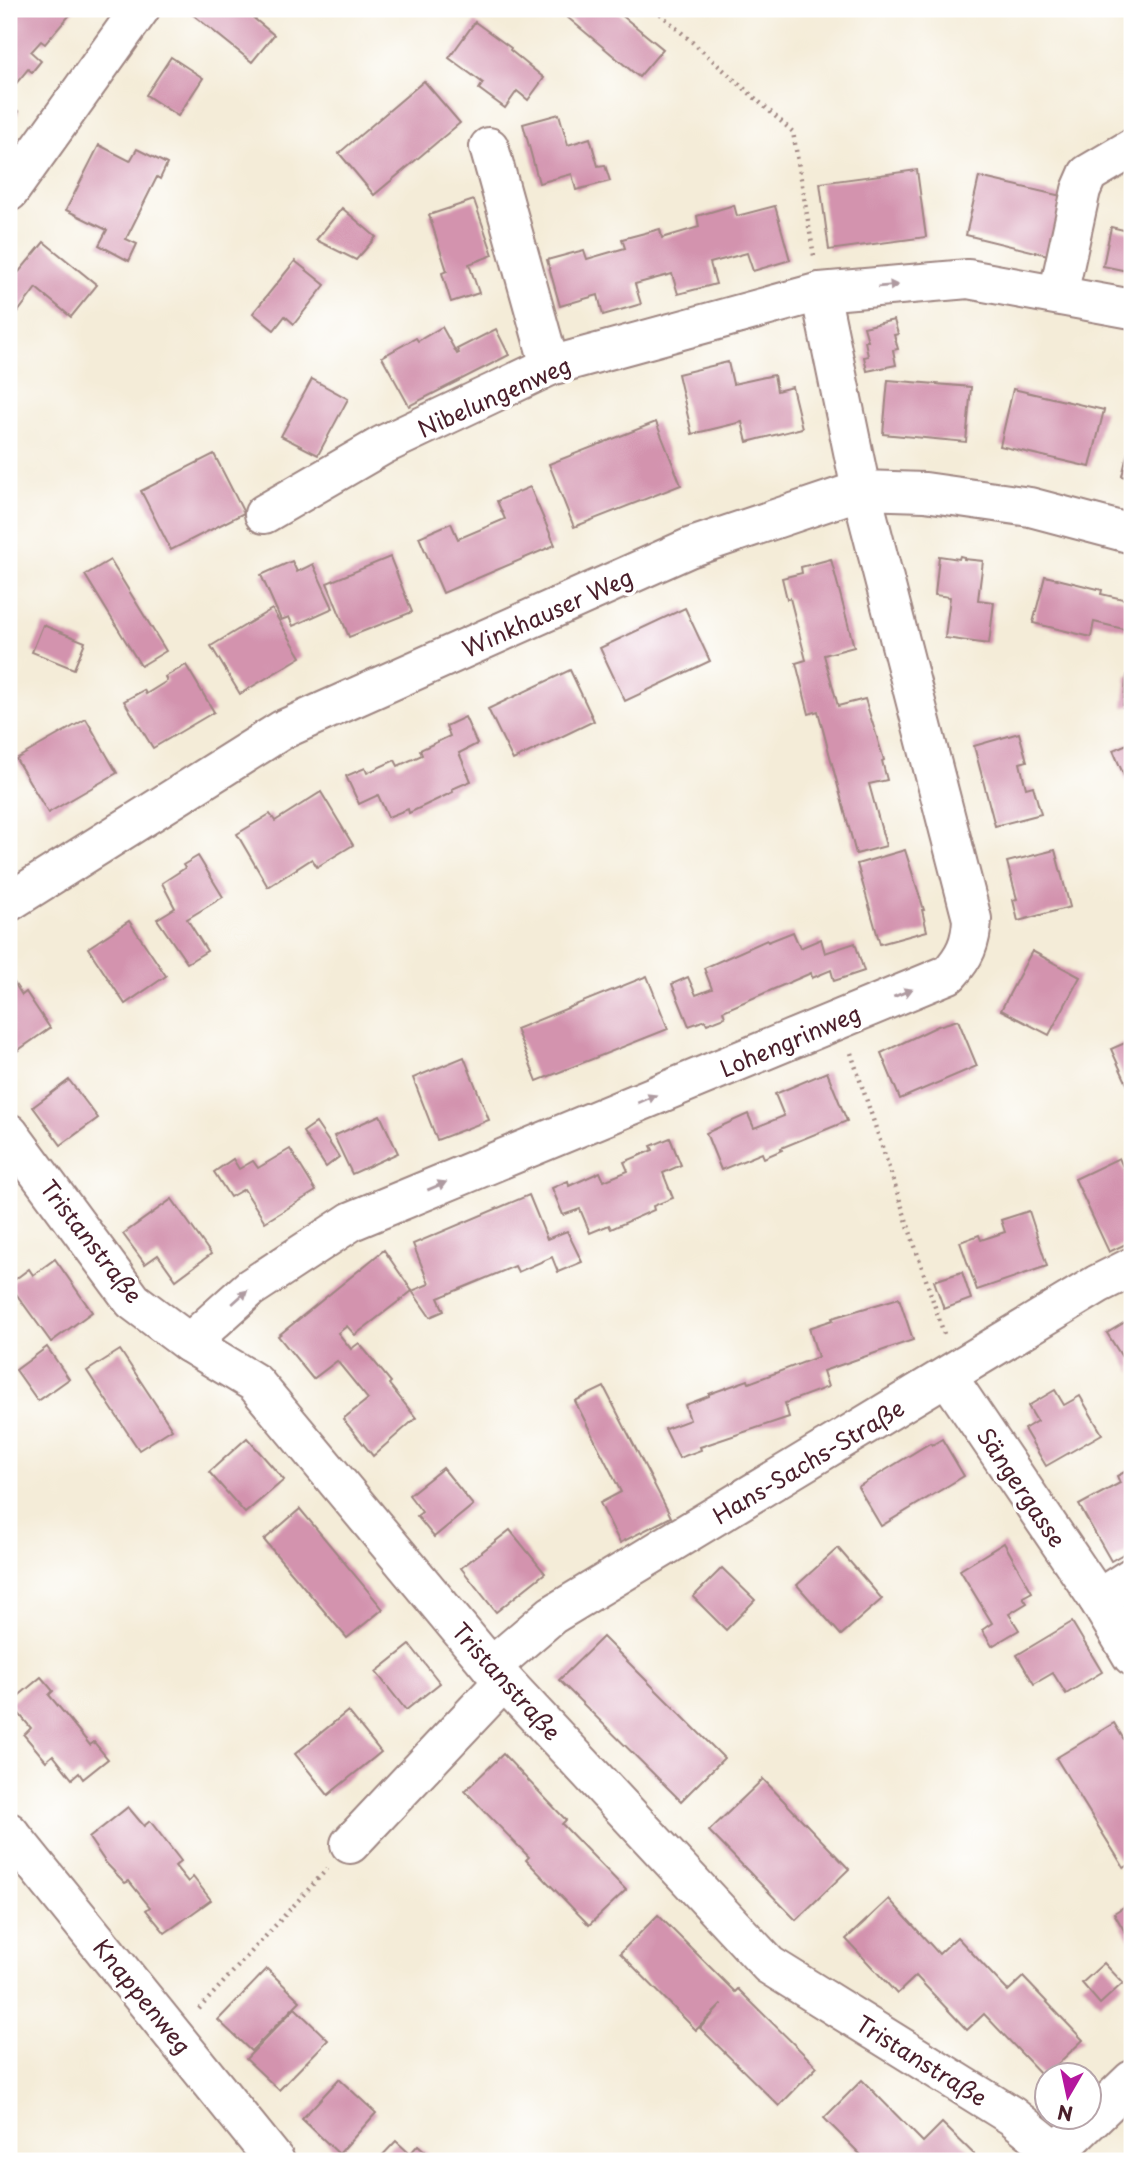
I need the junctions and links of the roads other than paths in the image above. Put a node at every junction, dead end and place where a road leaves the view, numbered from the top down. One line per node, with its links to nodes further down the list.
1 (140, 9): 4 (street)
2 (489, 148): 8 (street)
3 (1132, 148): 6 (street)
4 (9, 192)
5 (820, 292): 6 (street, Nibelungenweg, one-way to 6); 8 (street, Nibelungenweg); 9 (street)
6 (1058, 295): 7 (street, Nibelungenweg)
7 (1132, 309)
8 (550, 366): 10 (street, Nibelungenweg)
9 (861, 490): 11 (street, Winkhauser Weg); 12 (street, Winkhauser Weg); 15 (street, Lohengrinweg, one-way to 9)
10 (264, 514)
11 (1132, 534)
12 (9, 902)
13 (9, 1133): 15 (street, Tristanstraße)
14 (1132, 1267): 16 (street, Hans-Sachs-Straße)
15 (189, 1343): 20 (street, Tristanstraße)
16 (952, 1373): 18 (street, Sängergasse); 20 (street, Hans-Sachs-Straße)
17 (1132, 1577): 18 (street)
18 (1098, 1599): 19 (street, Sängergasse)
19 (1132, 1656)
20 (498, 1674): 22 (street, Hans-Sachs-Straße); 24 (street, Tristanstraße)
21 (9, 1832): 25 (street, Knappenweg)
22 (350, 1844)
23 (1132, 2080): 24 (street)
24 (1063, 2156)
25 (275, 2161)

